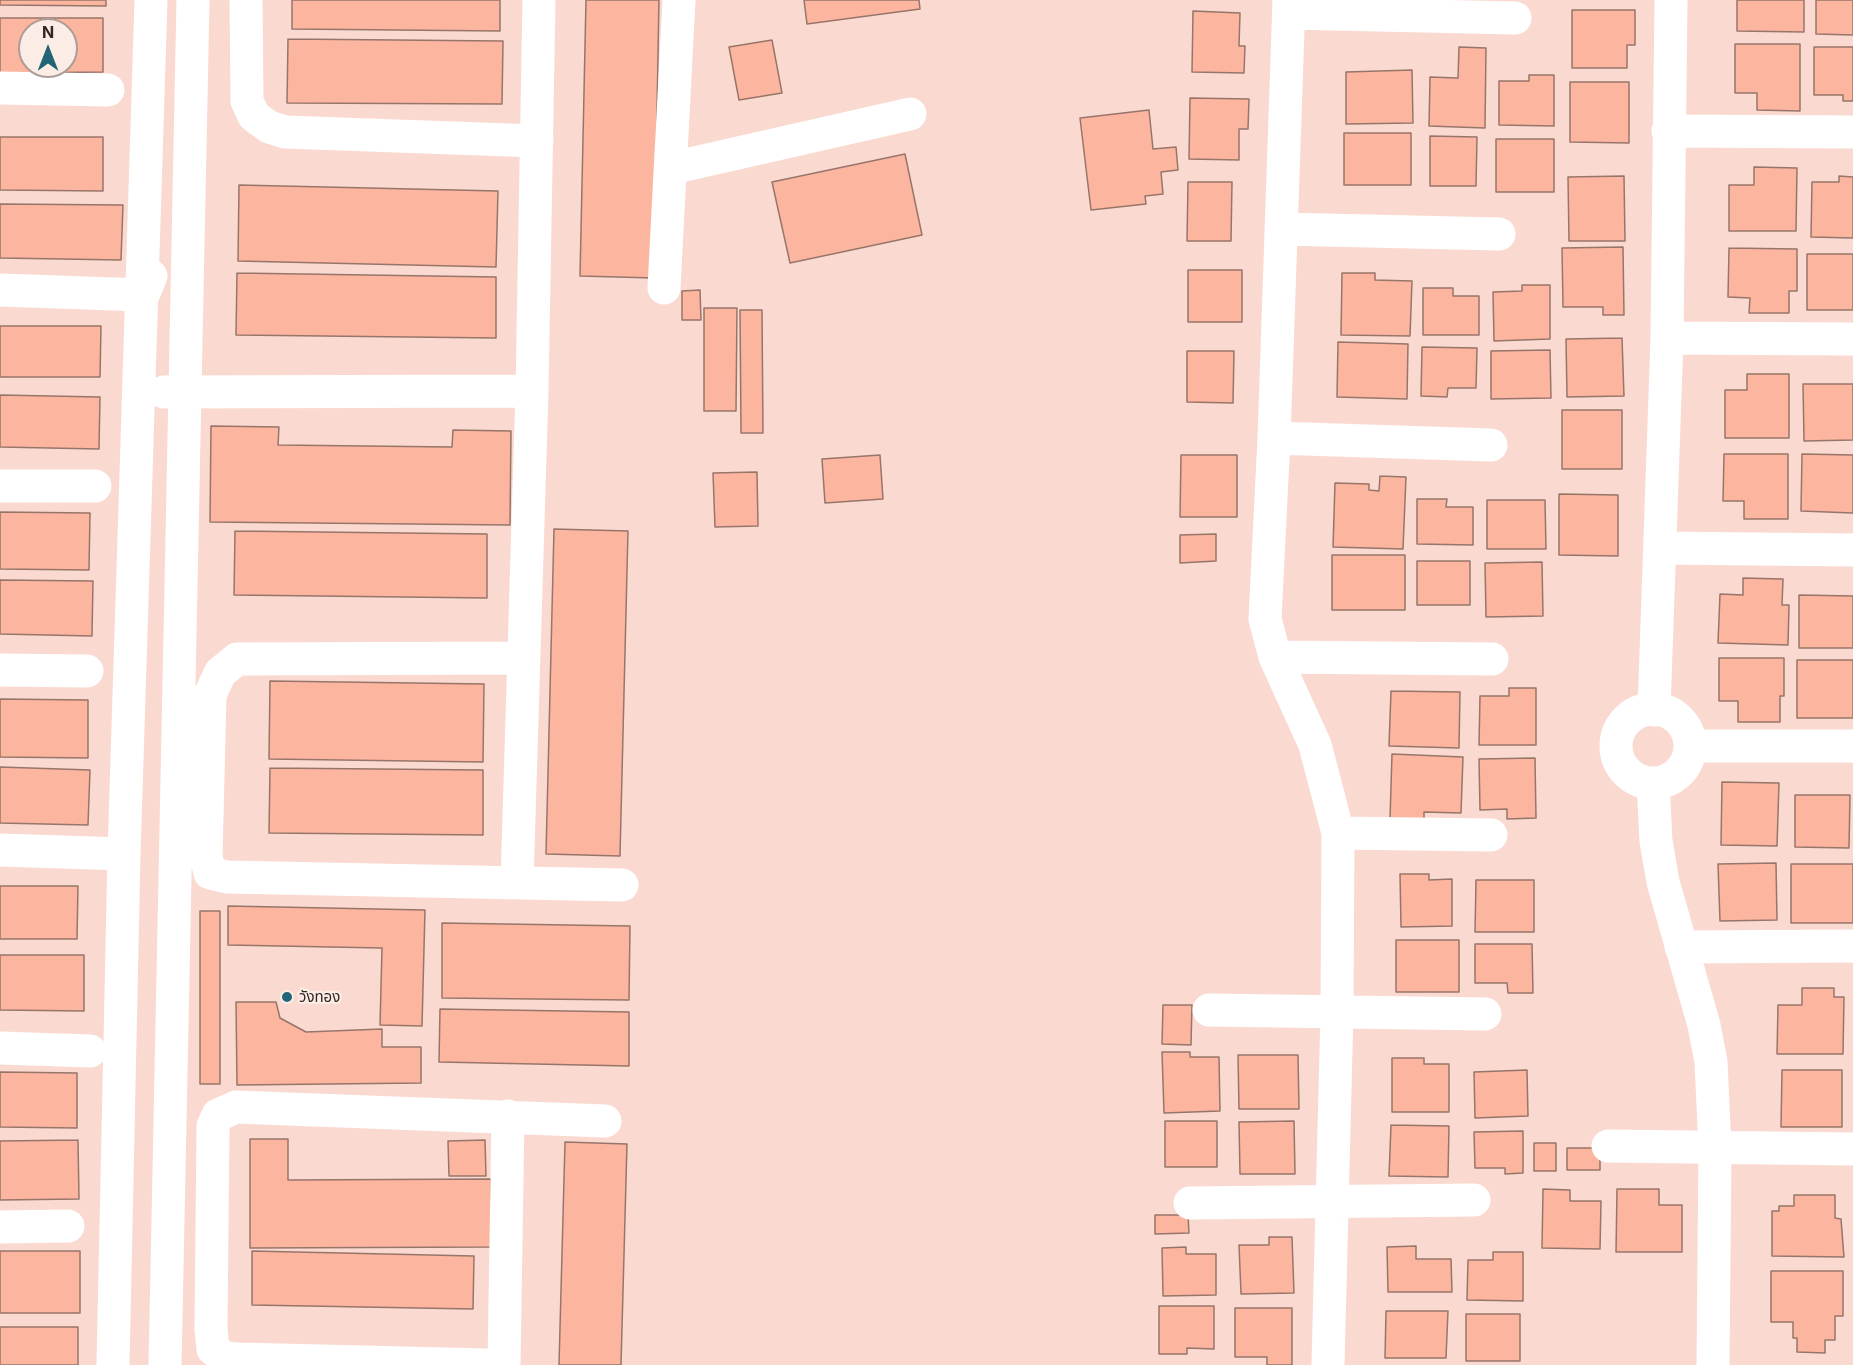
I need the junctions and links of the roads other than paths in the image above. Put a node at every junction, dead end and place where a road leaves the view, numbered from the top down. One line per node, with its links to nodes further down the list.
1 (151, 0): 21 (street)
2 (193, 0): 16 (street)
3 (246, 0): 14 (street)
4 (539, 0): 14 (street)
5 (679, 0): 15 (street)
6 (1671, 0): 12 (street)
7 (1289, 7): 8 (street); 17 (street)
8 (1515, 18)
9 (0, 88): 10 (street)
10 (108, 90)
11 (910, 114): 15 (street)
12 (1668, 130): 13 (street); 22 (street)
13 (1853, 132)
14 (537, 141): 24 (street)
15 (672, 168): 19 (street)
16 (189, 192): 21 (street); 26 (street)
17 (1282, 229): 18 (street); 27 (street)
18 (1499, 234)
19 (664, 288)
20 (0, 290): 21 (street)
21 (143, 295): 25 (street)
22 (1667, 338): 23 (street); 31 (street)
23 (1853, 339)
24 (532, 391): 26 (street); 34 (street)
25 (140, 392): 26 (street); 45 (street)
26 (186, 392): 66 (street)
27 (1274, 438): 28 (street); 33 (street)
28 (1491, 445)
29 (0, 486): 30 (street)
30 (95, 486)
31 (1661, 548): 32 (street); 38 (street)
32 (1853, 550)
33 (1275, 657): 35 (street); 42 (street)
34 (524, 658): 46 (street); 46 (street)
35 (1492, 659)
36 (0, 670): 37 (street)
37 (87, 672)
38 (1654, 710): 39 (street); 41 (street)
39 (1690, 746): 40 (street); 41 (street)
40 (1853, 746)
41 (1653, 783): 49 (street)
42 (1338, 833): 43 (street); 51 (street)
43 (1491, 835)
44 (0, 850): 45 (street)
45 (124, 854): 65 (street)
46 (517, 882): 47 (street)
47 (622, 885)
48 (1853, 946): 49 (street)
49 (1681, 947): 58 (street)
50 (1209, 1010): 51 (street)
51 (1337, 1011): 52 (street); 62 (street)
52 (1485, 1014)
53 (0, 1047): 54 (street)
54 (90, 1051)
55 (508, 1116): 56 (street); 67 (street); 68 (street)
56 (605, 1121)
57 (1608, 1146): 58 (street)
58 (1715, 1148): 59 (street); 70 (street)
59 (1853, 1149)
60 (1474, 1200): 62 (street)
61 (1190, 1203): 62 (street)
62 (1332, 1203): 69 (street)
63 (68, 1226): 64 (street)
64 (0, 1227)
65 (113, 1365)
66 (165, 1365)
67 (486, 1365)
68 (504, 1365)
69 (1328, 1365)
70 (1713, 1365)

